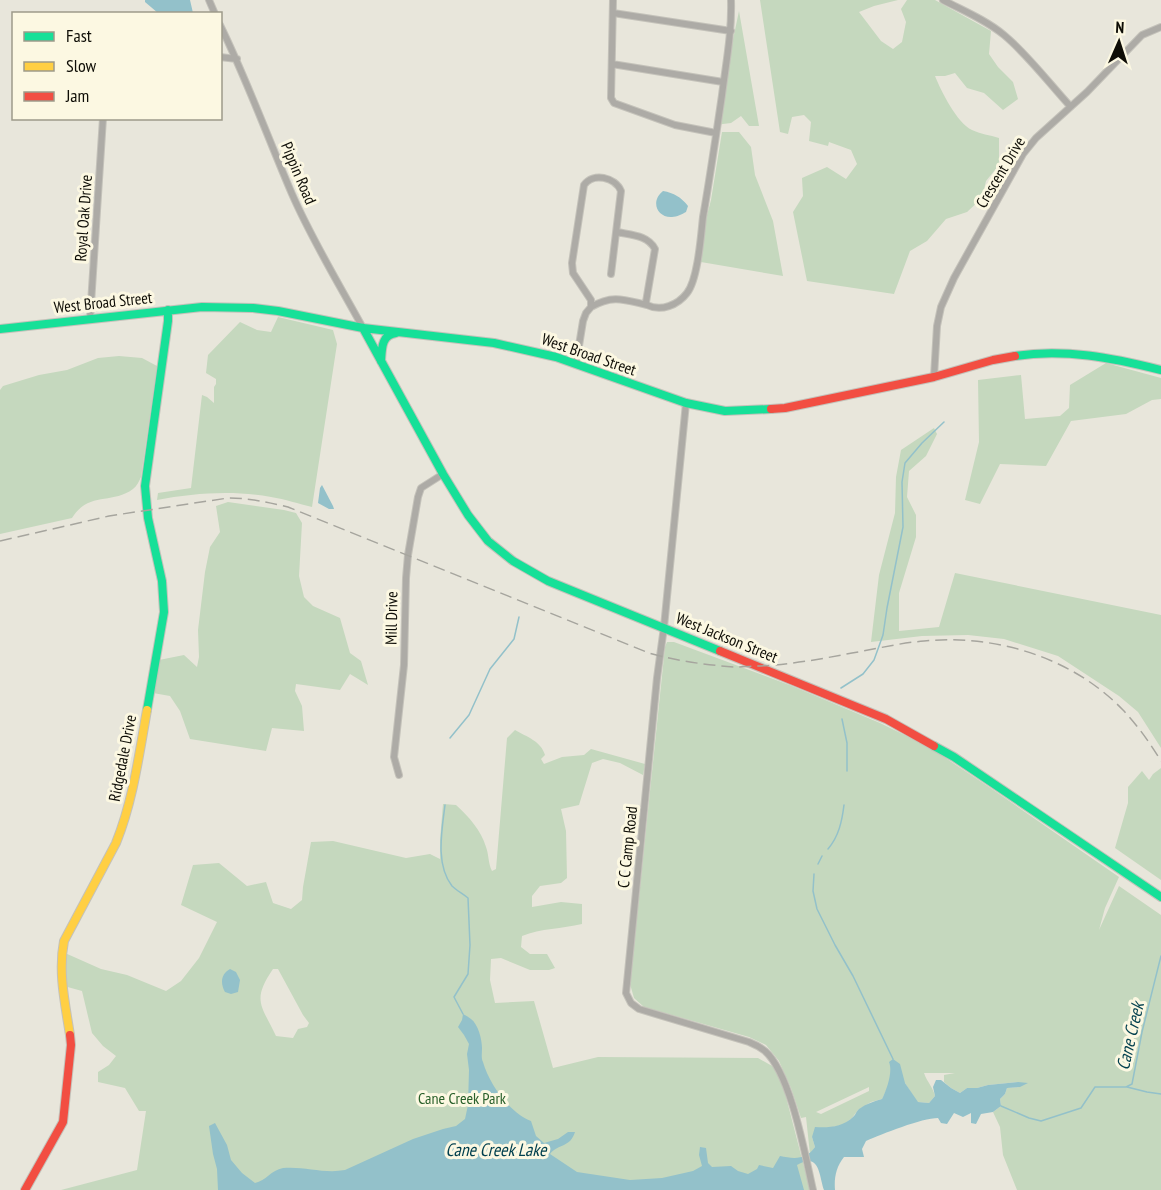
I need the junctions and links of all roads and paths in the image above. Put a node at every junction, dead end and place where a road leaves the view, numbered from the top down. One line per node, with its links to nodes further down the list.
1 (613, 0): 4 (street)
2 (731, 0): 7 (street)
3 (944, 0): 12 (street)
4 (613, 13): 7 (street); 10 (street)
5 (1161, 27): 12 (street, Crescent Drive)
6 (222, 29): 9 (street, Pippin Road)
7 (731, 31): 11 (street)
8 (222, 57): 9 (street)
9 (237, 59): 21 (street, Pippin Road)
10 (612, 64): 11 (street); 14 (street)
11 (723, 82): 14 (street)
12 (1070, 106): 27 (street, Crescent Drive)
13 (103, 120): 20 (street, Royal Oak Drive)
14 (716, 133): 17 (street)
15 (616, 232): 16 (street); 17 (street); 18 (street)
16 (611, 274)
17 (647, 305): 18 (street)
18 (591, 307): 25 (street)
19 (168, 310): 20 (street, West Broad Street); 21 (street, West Broad Street); 33 (street, Ridgedale Drive)
20 (90, 319): 22 (street, West Broad Street)
21 (363, 328): 23 (street, West Broad Street); 24 (street, West Jackson Street)
22 (0, 329)
23 (402, 332): 24 (street); 25 (street, West Broad Street)
24 (381, 361): 29 (street, West Jackson Street)
25 (576, 364): 28 (street, West Broad Street)
26 (1161, 370): 27 (street, West Broad Street)
27 (934, 376): 28 (street, West Broad Street)
28 (686, 403): 30 (street, C C Camp Road)
29 (443, 474): 30 (street, West Jackson Street); 31 (street, Mill Drive)
30 (664, 627): 32 (street, West Jackson Street); 34 (street, C C Camp Road)
31 (399, 775)
32 (1161, 897)
33 (25, 1190)
34 (813, 1190)

